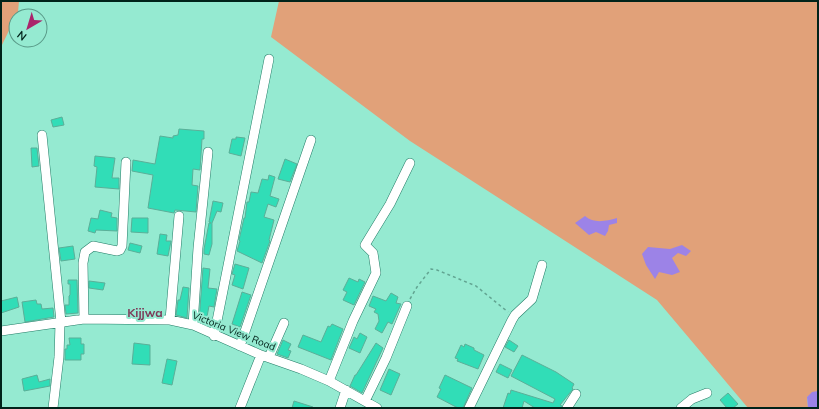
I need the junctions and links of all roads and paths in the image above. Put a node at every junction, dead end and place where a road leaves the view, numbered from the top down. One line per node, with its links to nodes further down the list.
1 (269, 59): 17 (street)
2 (42, 134): 13 (street)
3 (311, 140): 18 (street)
4 (208, 152): 15 (street)
5 (126, 162): 11 (street)
6 (410, 163): 20 (street)
7 (179, 216): 12 (street)
8 (542, 265): 10 (street)
9 (407, 306): 10 (path); 24 (street)
10 (514, 318): 29 (street)
11 (84, 319): 12 (street, Victoria View Road); 13 (street, Victoria View Road)
12 (170, 320): 15 (street, Victoria View Road)
13 (60, 322): 16 (street, Victoria View Road); 25 (street)
14 (284, 322): 19 (street)
15 (192, 325): 17 (street, Victoria View Road)
16 (1, 331)
17 (214, 336): 18 (street, Victoria View Road)
18 (240, 346): 19 (street, Victoria View Road)
19 (265, 356): 20 (street, Victoria View Road); 26 (street)
20 (329, 381): 21 (street, Victoria View Road)
21 (346, 390): 24 (street, Victoria View Road); 27 (street)
22 (707, 393): 31 (street)
23 (576, 394): 30 (street)
24 (365, 401): 28 (street, Victoria View Road)
25 (53, 408)
26 (240, 408)
27 (340, 408)
28 (377, 408)
29 (469, 408)
30 (567, 408)
31 (681, 408)

